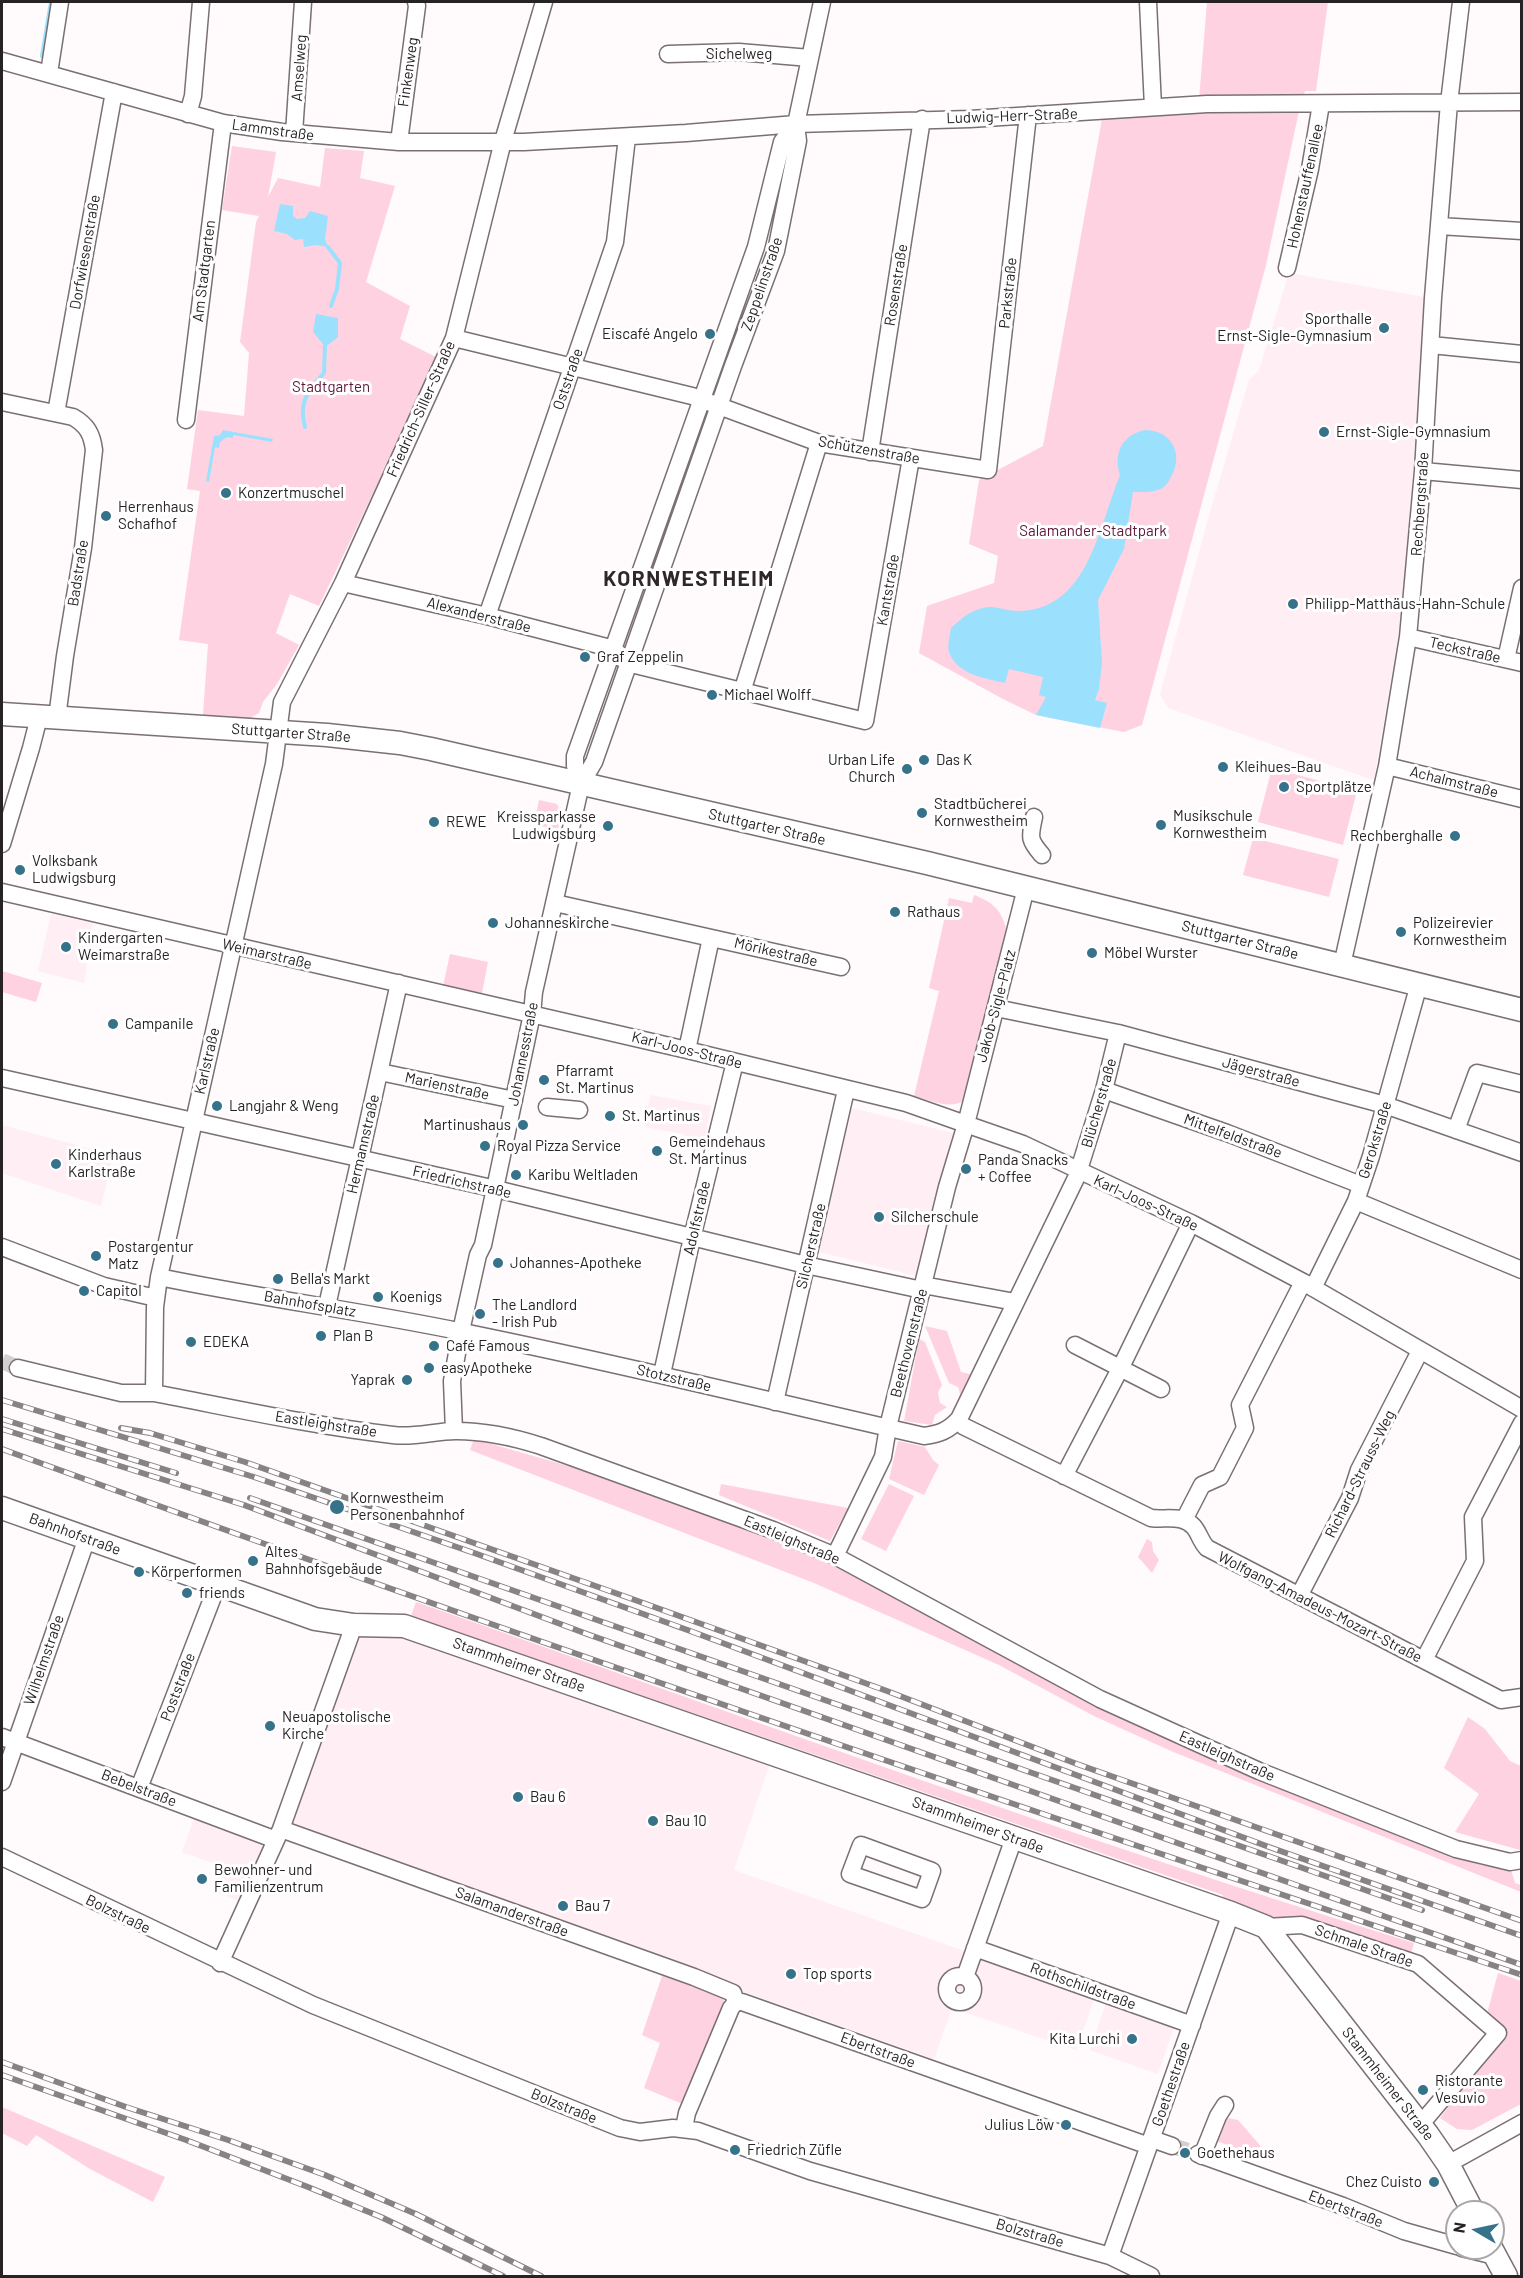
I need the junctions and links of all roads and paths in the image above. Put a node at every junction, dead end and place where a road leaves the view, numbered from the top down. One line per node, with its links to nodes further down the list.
1 (60, 2): 12 (street)
2 (201, 2): 18 (street)
3 (303, 2): 23 (street, Amselweg)
4 (416, 2): 26 (street, Finkenweg)
5 (544, 2): 25 (street, Friedrich-Siller-Straße)
6 (822, 2): 10 (street, Zeppelinstraße)
7 (1148, 2): 17 (street)
8 (1461, 2): 15 (street, Rechbergstraße)
9 (668, 54): 10 (street, Sichelweg)
10 (810, 58): 22 (street, Zeppelinstraße)
11 (2, 61): 12 (street, Lammstraße)
12 (49, 73): 13 (street, Lammstraße)
13 (114, 92): 18 (street, Lammstraße); 37 (street, Dorfwiesenstraße)
14 (1521, 102): 15 (street, Ludwig-Herr-Straße)
15 (1449, 103): 16 (street, Ludwig-Herr-Straße); 27 (street, Rechbergstraße)
16 (1321, 104): 17 (street, Ludwig-Herr-Straße); 29 (street, Hohenstauffenallee)
17 (1153, 107): 19 (street, Ludwig-Herr-Straße)
18 (188, 114): 21 (street, Lammstraße)
19 (1028, 115): 20 (street, Ludwig-Herr-Straße); 42 (street, Parkstraße)
20 (922, 119): 22 (street, Ludwig-Herr-Straße); 40 (street, Rosenstraße)
21 (223, 123): 23 (street, Lammstraße); 38 (street, Am Stadtgarten)
22 (796, 124): 24 (street, Ludwig-Herr-Straße); 34 (street, Zeppelinstraße); 36 (street, Zeppelinstraße)
23 (294, 134): 26 (street, Lammstraße)
24 (627, 136): 25 (street, Ludwig-Herr-Straße); 33 (street, Oststraße)
25 (503, 141): 26 (street, Lammstraße); 30 (street, Friedrich-Siller-Straße)
26 (399, 142)
27 (1439, 226): 28 (street); 31 (street, Rechbergstraße)
28 (1521, 231)
29 (1287, 268)
30 (454, 338): 33 (street); 45 (street, Friedrich-Siller-Straße)
31 (1431, 345): 32 (street); 43 (street, Rechbergstraße)
32 (1521, 354)
33 (572, 366): 34 (street); 47 (street, Oststraße)
34 (702, 399): 36 (street); 49 (street, Zeppelinstraße)
35 (2, 402): 37 (street)
36 (720, 405): 39 (street, Schützenstraße); 51 (street, Zeppelinstraße)
37 (56, 413): 54 (street, Badstraße)
38 (186, 420)
39 (819, 443): 40 (street, Schützenstraße); 52 (street)
40 (870, 452): 41 (street, Schützenstraße)
41 (911, 458): 42 (street, Schützenstraße); 52 (street, Kantstraße)
42 (988, 470)
43 (1424, 471): 44 (street); 48 (street, Rechbergstraße)
44 (1521, 480)
45 (343, 583): 47 (street, Alexanderstraße); 55 (street, Friedrich-Siller-Straße)
46 (1521, 588): 50 (street)
47 (487, 616): 49 (street, Alexanderstraße)
48 (1408, 637): 50 (street, Teckstraße); 56 (street, Rechbergstraße)
49 (614, 649): 51 (street); 57 (street, Zeppelinstraße)
50 (1514, 661)
51 (627, 663): 52 (street); 57 (street, Zeppelinstraße)
52 (742, 692)
53 (2, 714): 54 (main road, Stuttgarter Straße)
54 (48, 717): 55 (main road, Stuttgarter Straße); 60 (street)
55 (277, 732): 57 (main road, Stuttgarter Straße); 66 (street, Karlstraße)
56 (1387, 766): 58 (street, Achalmstraße); 67 (street, Rechbergstraße)
57 (581, 784): 62 (main road, Stuttgarter Straße); 64 (street, Johannesstraße)
58 (1521, 799)
59 (1034, 817): 61 (street)
60 (2, 844)
61 (1042, 855)
62 (1026, 888): 67 (main road, Stuttgarter Straße); 71 (street, Jakob-Sigle-Platz)
63 (2, 892): 66 (street, Weimarstraße)
64 (555, 903): 65 (street, Mörikestraße); 73 (street, Johannesstraße)
65 (711, 938): 68 (street, Mörikestraße); 75 (street)
66 (233, 946): 69 (street, Weimarstraße); 86 (street, Karlstraße)
67 (1342, 965): 70 (main road, Stuttgarter Straße)
68 (841, 967)
69 (399, 983): 73 (street, Weimarstraße); 77 (street, Hermannstraße)
70 (1419, 984): 72 (main road, Stuttgarter Straße); 83 (street, Gerokstraße)
71 (996, 1008): 74 (street, Jägerstraße); 87 (street, Jakob-Sigle-Platz)
72 (1521, 1010)
73 (532, 1014): 75 (street, Karl-Joos-Straße); 82 (street, Johannesstraße)
74 (1118, 1033): 81 (street, Blücherstraße); 83 (street, Jägerstraße)
75 (687, 1050): 76 (street, Karl-Joos-Straße)
76 (735, 1062): 80 (street, Karl-Joos-Straße); 96 (street, Adolfstraße)
77 (380, 1072): 82 (street, Marienstraße); 90 (street, Hermannstraße)
78 (2, 1078): 86 (street, Friedrichstraße)
79 (1521, 1084): 88 (street)
80 (846, 1090): 87 (street, Karl-Joos-Straße); 98 (street, Silcherstraße)
81 (1104, 1090): 91 (street, Blücherstraße); 92 (street, Mittelfeldstraße)
82 (514, 1100): 93 (street, Johannesstraße)
83 (1385, 1105): 88 (street, Jägerstraße); 92 (street, Gerokstraße)
84 (548, 1107): 85 (street)
85 (579, 1110)
86 (194, 1120): 90 (street, Friedrichstraße); 100 (street, Karlstraße)
87 (966, 1124): 91 (street, Karl-Joos-Straße); 102 (street, Beethovenstraße)
88 (1456, 1130): 89 (street, Jägerstraße)
89 (1521, 1153)
90 (359, 1158): 93 (street, Friedrichstraße); 105 (street, Hermannstraße)
91 (1078, 1171): 95 (street, Karl-Joos-Straße); 104 (street, Blücherstraße)
92 (1361, 1185): 94 (street, Gerokstraße)
93 (496, 1189): 96 (street, Friedrichstraße); 106 (street, Johannesstraße)
94 (1356, 1201): 99 (street); 101 (street, Gerokstraße)
95 (1191, 1223): 101 (street, Karl-Joos-Straße); 110 (street)
96 (692, 1238): 98 (street, Friedrichstraße); 111 (street, Adolfstraße)
97 (2, 1247): 103 (street)
98 (806, 1265): 102 (street, Friedrichstraße); 114 (street, Silcherstraße)
99 (1521, 1270)
100 (159, 1277): 103 (street, Karlstraße); 105 (street, Bahnhofsplatz)
101 (1308, 1285): 108 (street, Karl-Joos-Straße); 122 (street, Gerokstraße)
102 (923, 1288): 104 (street, Friedrichstraße); 118 (street, Beethovenstraße)
103 (156, 1298): 113 (street, Karlstraße)
104 (1015, 1302): 118 (street, Blücherstraße)
105 (327, 1306): 106 (street, Bahnhofsplatz)
106 (461, 1331): 111 (street, Stotzstraße); 119 (street, Johannesstraße)
107 (1075, 1345): 110 (street)
108 (1420, 1351): 115 (street, Karl-Joos-Straße); 126 (street, Richard-Strauss-Weg)
109 (18, 1368): 113 (street, Eastleighstraße)
110 (1120, 1370): 112 (street); 120 (street)
111 (662, 1374): 114 (street, Stotzstraße)
112 (1161, 1389)
113 (154, 1393): 119 (street, Eastleighstraße)
114 (775, 1402): 118 (street, Stotzstraße)
115 (1521, 1409)
116 (1521, 1423): 128 (street)
117 (963, 1426): 120 (street)
118 (888, 1427): 124 (street, Beethovenstraße)
119 (454, 1431): 124 (street, Eastleighstraße)
120 (1064, 1476): 122 (street)
121 (2, 1508): 123 (main road, Bahnhofstraße)
122 (1184, 1520): 126 (street, Wolfgang-Amadeus-Mozart-Straße)
123 (87, 1538): 125 (main road, Bahnhofstraße); 130 (street, Wilhelmstraße)
124 (835, 1556): 136 (street, Eastleighstraße)
125 (217, 1586): 127 (main road, Bahnhofstraße); 132 (street, Poststraße)
126 (1299, 1596): 128 (street, Wolfgang-Amadeus-Mozart-Straße)
127 (354, 1626): 133 (street); 134 (main road, Stammheimer Straße)
128 (1424, 1660): 129 (street, Wolfgang-Amadeus-Mozart-Straße)
129 (1521, 1697)
130 (8, 1739): 131 (street, Wilhelmstraße); 132 (street, Bebelstraße)
131 (2, 1782)
132 (139, 1788): 133 (street, Bebelstraße)
133 (279, 1834): 141 (street); 143 (street, Salamanderstraße)
134 (1014, 1838): 138 (main road, Stammheimer Straße); 140 (street)
135 (2, 1857): 141 (street, Bolzstraße)
136 (1521, 1860)
137 (850, 1874): 137 (street)
138 (1231, 1913): 139 (main road, Stammheimer Straße); 144 (street, Goethestraße)
139 (1266, 1927): 147 (main road, Stammheimer Straße); 147 (street, Schmale Straße)
140 (975, 1948): 142 (street); 144 (street, Rothschildstraße)
141 (220, 1963): 148 (street, Bolzstraße)
142 (965, 1977)
143 (736, 2002): 148 (street); 149 (street, Ebertstraße)
144 (1192, 2025): 149 (street, Goethestraße)
145 (1225, 2105): 153 (street, Ebertstraße)
146 (1521, 2123): 151 (street)
147 (1420, 2125): 151 (main road, Stammheimer Straße)
148 (684, 2128): 154 (street, Bolzstraße)
149 (1151, 2142): 150 (street, Ebertstraße); 154 (street, Goethestraße)
150 (1173, 2146)
151 (1448, 2164): 152 (main road, Stammheimer Straße)
152 (1467, 2200)
153 (1445, 2243)
154 (1110, 2256): 156 (street, Bolzstraße)
155 (1497, 2260): 157 (main road)
156 (1151, 2277)
157 (1506, 2277)

